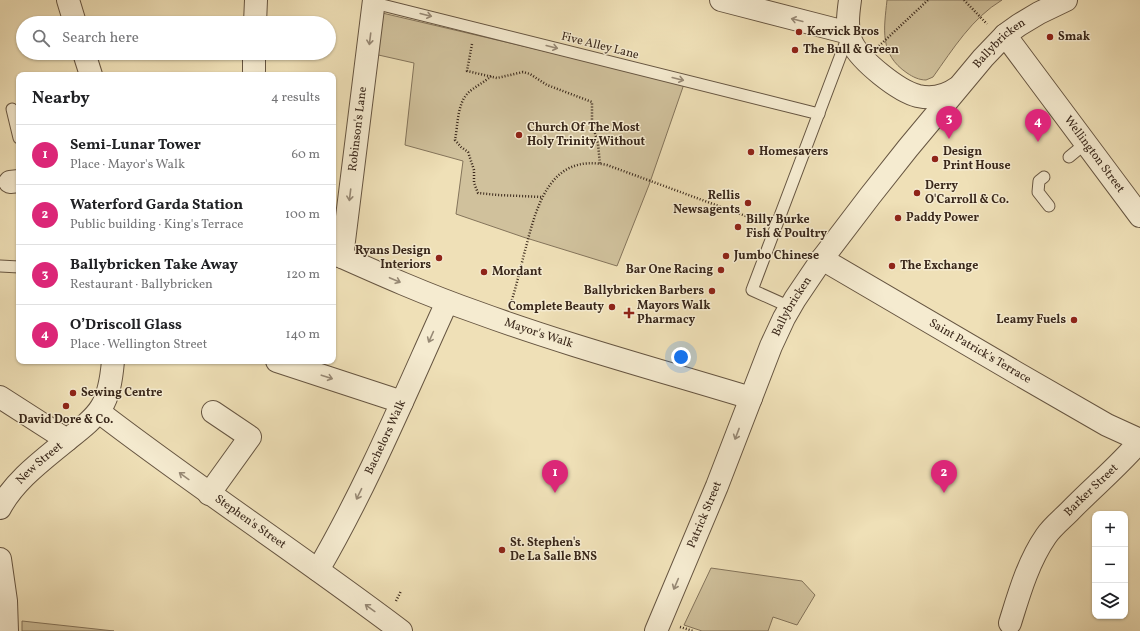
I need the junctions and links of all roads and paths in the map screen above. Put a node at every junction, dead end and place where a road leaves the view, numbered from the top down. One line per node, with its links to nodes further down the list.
1 (68, 0): 9 (street)
2 (256, 0): 10 (street)
3 (721, 0): 11 (street, one-way to 3)
4 (850, 0): 11 (street, Ballybricken)
5 (928, 0): 15 (path)
6 (964, 0): 12 (path)
7 (1066, 0): 12 (street, Ballybricken)
8 (374, 1): 21 (lane, Five Alley Lane, one-way to 21); 32 (street, Robinson's Lane, one-way to 32)
9 (73, 16)
10 (255, 16)
11 (849, 33): 15 (street, Ballybricken); 21 (lane, Ballybricken)
12 (1003, 37): 18 (street, Ballybricken); 23 (street, Wellington Street)
13 (473, 40): 17 (path)
14 (86, 60): 16 (street)
15 (864, 60): 19 (street, Ballybricken)
16 (90, 72)
17 (491, 76): 26 (path); 28 (path)
18 (961, 84): 19 (street, Ballybricken); 24 (street, Ballybricken)
19 (901, 88): 24 (street, Ballybricken)
20 (12, 109): 22 (lane)
21 (819, 114): 37 (lane, Ballybricken)
22 (16, 126)
23 (1086, 143): 25 (lane); 30 (street, Wellington Street)
24 (908, 148): 33 (street, Ballybricken)
25 (1069, 157)
26 (600, 164): 28 (path); 31 (path)
27 (1044, 177): 29 (lane)
28 (542, 197): 38 (path)
29 (1049, 206)
30 (1140, 216)
31 (752, 218)
32 (338, 255): 36 (street, Mayor's Walk, one-way to 36)
33 (822, 259): 37 (street, Ballybricken); 47 (street, Saint Patrick's Terrace)
34 (0, 266): 35 (lane)
35 (16, 267)
36 (447, 302): 38 (street, Mayor's Walk); 43 (street, Bachelors Walk, one-way to 43)
37 (790, 307): 42 (street, Ballybricken)
38 (506, 323): 42 (street, Mayor's Walk)
39 (113, 364): 44 (street, New Street)
40 (286, 364): 43 (street, one-way to 43)
41 (0, 398): 46 (street)
42 (751, 398): 57 (street, Patrick Street, one-way to 57)
43 (402, 402): 51 (street, Bachelors Walk, one-way to 51)
44 (99, 412): 46 (street, New Street); 48 (street, Stephen's Street, one-way to 44)
45 (213, 412): 48 (street)
46 (67, 440): 49 (street, New Street)
47 (1140, 441): 54 (street, Barker Street)
48 (209, 494): 51 (street, Stephen's Street)
49 (0, 508)
50 (0, 559): 55 (street)
51 (318, 570): 56 (street, Stephen's Street, one-way to 51)
52 (401, 591): 53 (path)
53 (396, 600)
54 (1010, 623)
55 (7, 631)
56 (401, 631)
57 (656, 631)

